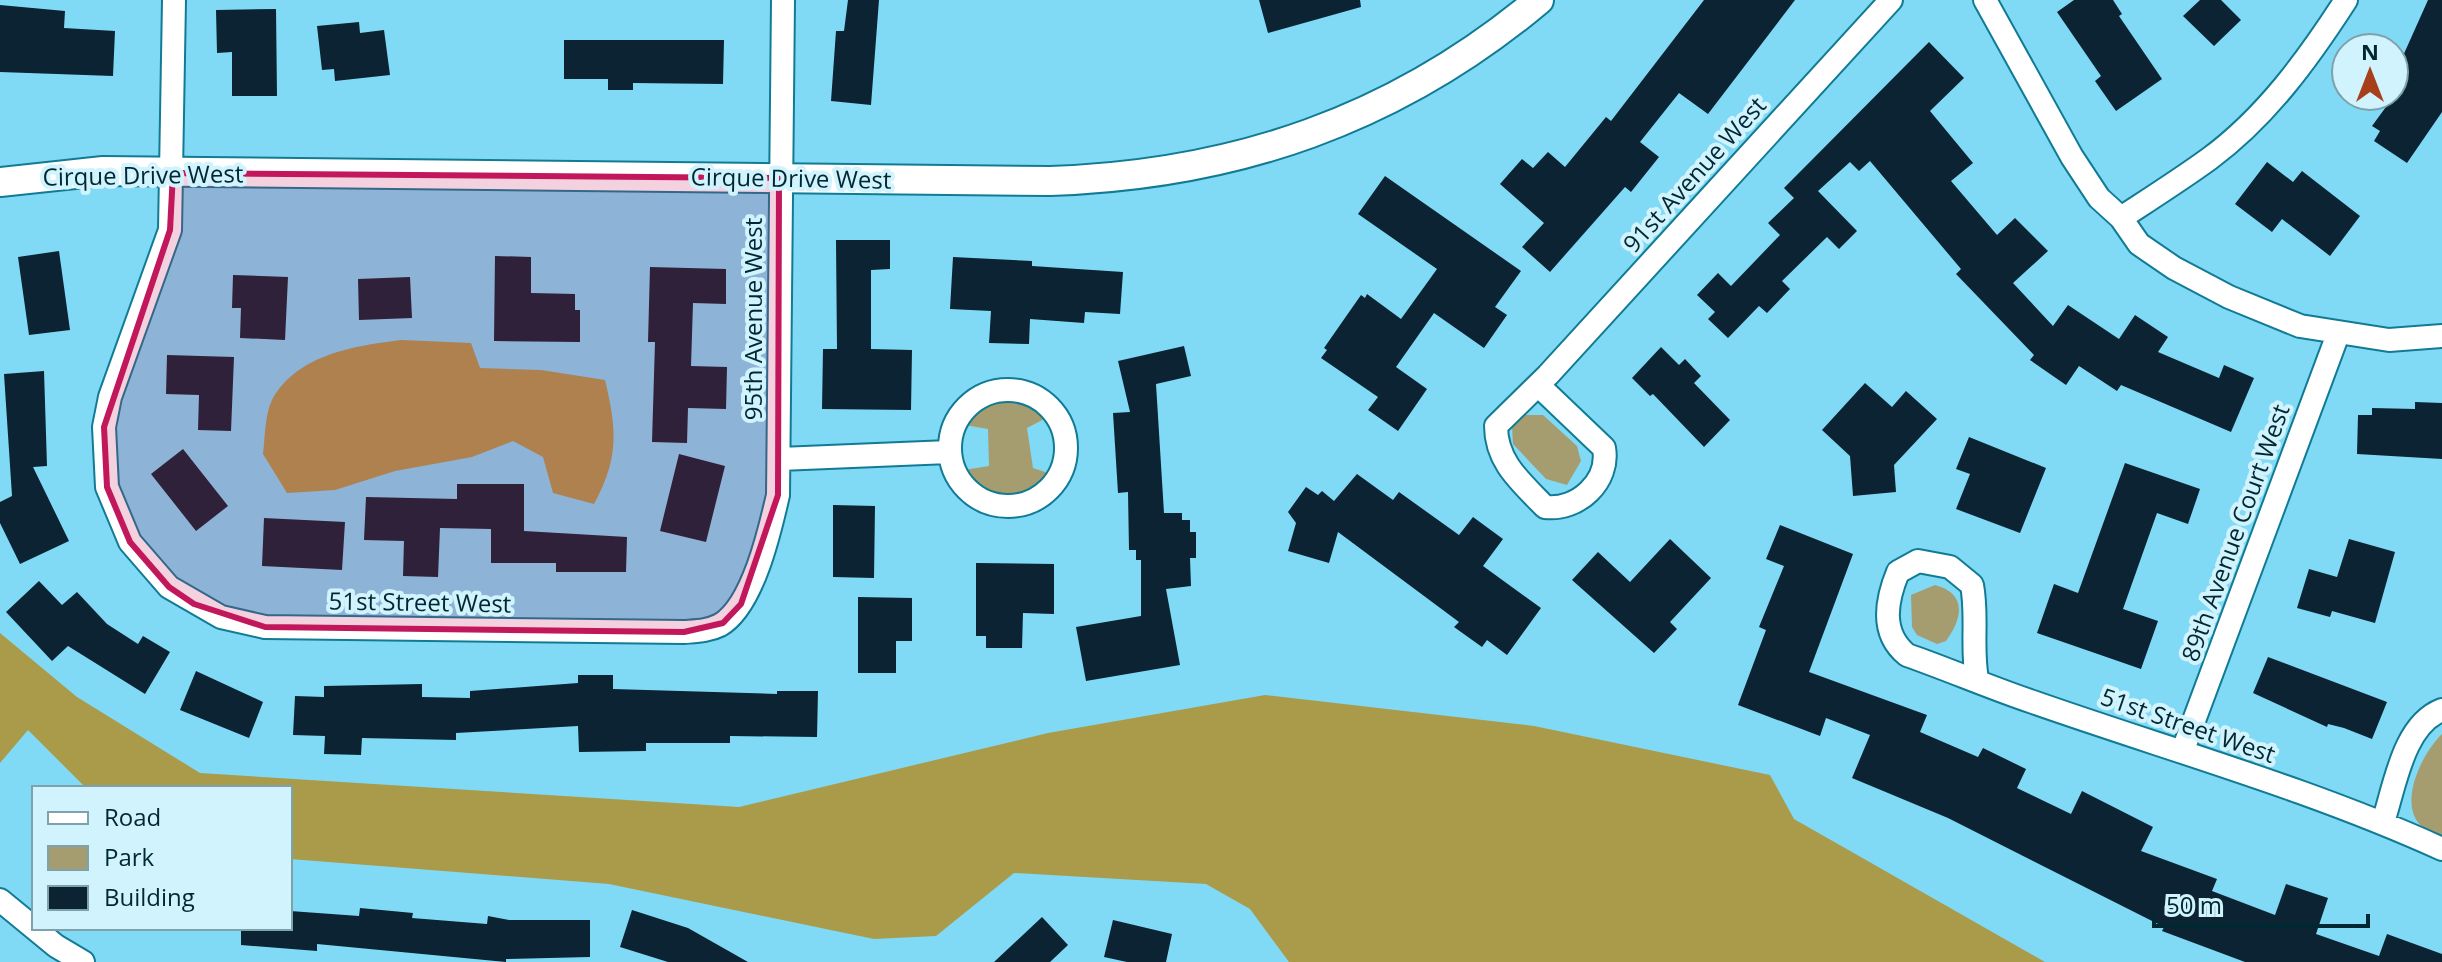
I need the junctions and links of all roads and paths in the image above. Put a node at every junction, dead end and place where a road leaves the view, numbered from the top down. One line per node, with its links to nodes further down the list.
1 (174, 0): 7 (street, 51st Street West)
2 (783, 0): 8 (street, 95th Avenue West)
3 (1539, 0): 8 (street, Cirque Drive West)
4 (1891, 0): 13 (street, 91st Avenue West)
5 (1985, 0): 10 (street)
6 (2346, 0): 10 (street)
7 (173, 173): 8 (street, Cirque Drive West); 9 (street, Cirque Drive West); 16 (street, 51st Street West)
8 (779, 178): 15 (street, 95th Avenue West)
9 (0, 182)
10 (2121, 218): 11 (street)
11 (2338, 334): 12 (street); 19 (street, 89th Avenue Court West)
12 (2442, 336)
13 (1538, 385): 13 (street, 91st Avenue West)
14 (949, 452): 14 (street); 15 (street)
15 (780, 459): 16 (street, 95th Avenue West)
16 (723, 623)
17 (1977, 679): 17 (street, 51st Street West); 19 (street, 51st Street West)
18 (2442, 710): 20 (street)
19 (2183, 750): 20 (street, 51st Street West)
20 (2383, 822): 21 (street, 51st Street West)
21 (2442, 849)
22 (0, 900): 23 (street)
23 (32, 926)
24 (37, 930): 25 (street)
25 (83, 962)

